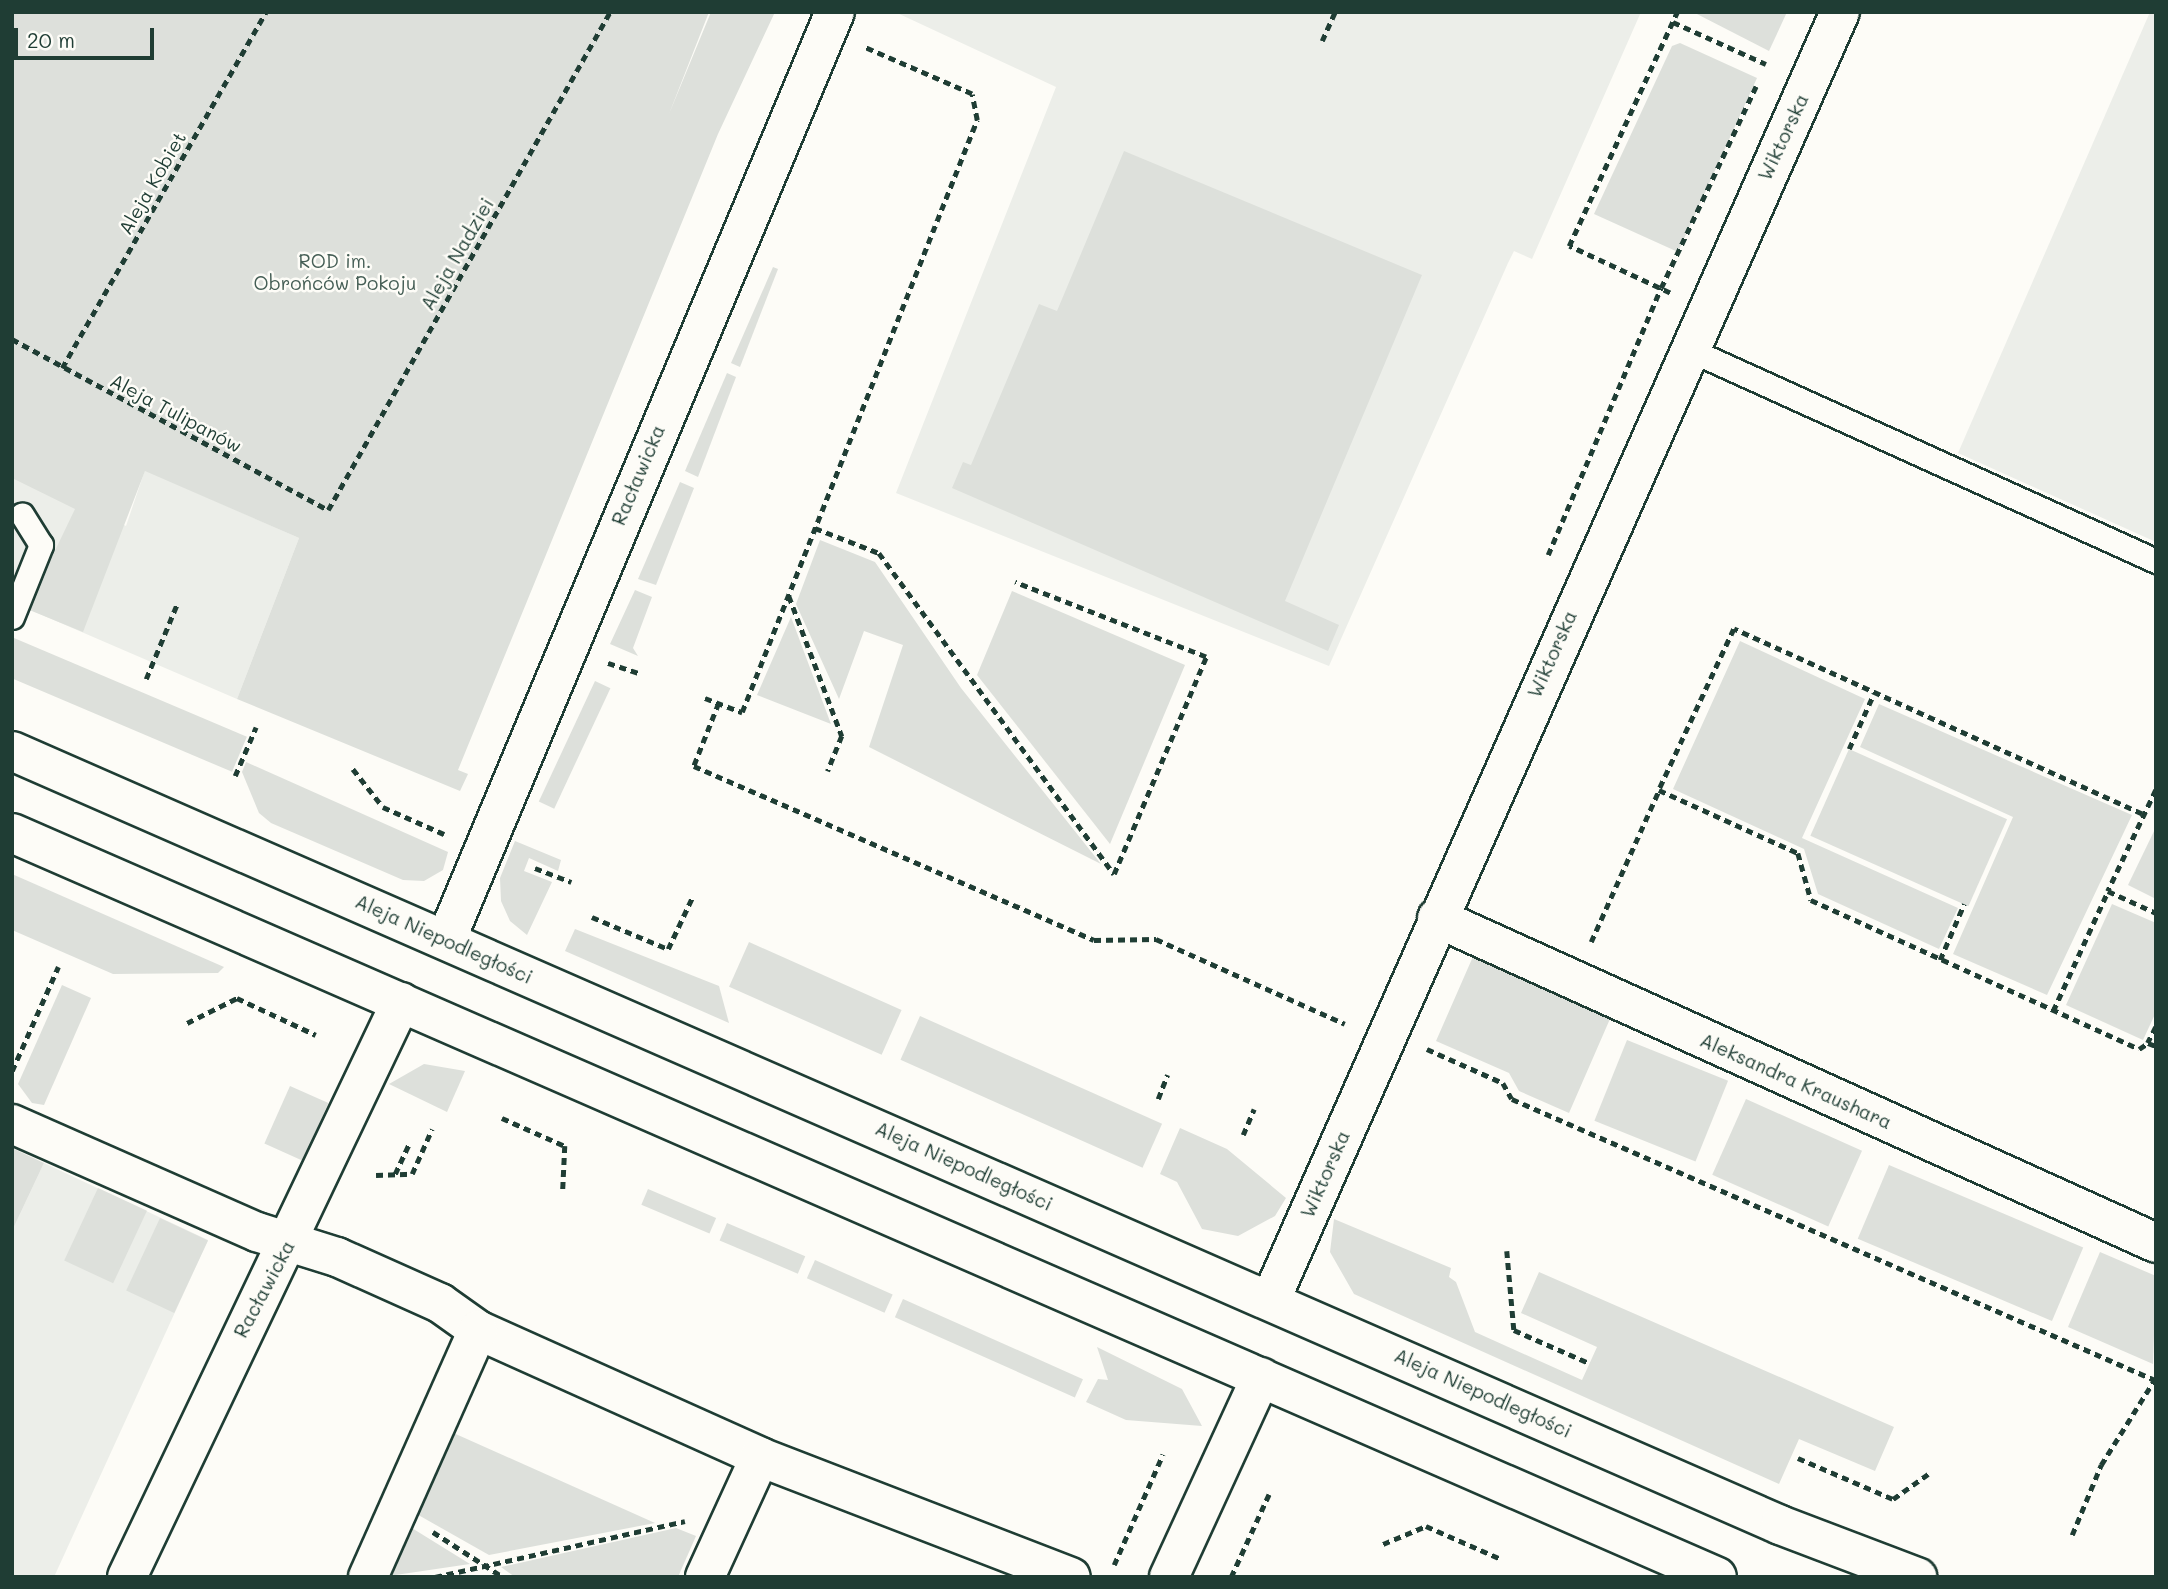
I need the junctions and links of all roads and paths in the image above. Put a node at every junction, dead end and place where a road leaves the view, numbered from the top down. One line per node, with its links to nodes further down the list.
1 (266, 12): 14 (path, Aleja Kobiet)
2 (610, 12): 15 (path, Aleja Nadziei)
3 (835, 12): 48 (street, Racławicka)
4 (1335, 12): 8 (path)
5 (1677, 12): 7 (path)
6 (1840, 12): 11 (street, Wiktorska)
7 (1673, 22): 10 (path); 11 (path)
8 (1322, 41)
9 (857, 44): 17 (path)
10 (1766, 64)
11 (1703, 310): 13 (street, Wiktorska)
12 (12, 339): 14 (path, Aleja Tulipanów)
13 (1686, 348): 18 (lane); 47 (street, Wiktorska)
14 (62, 368): 15 (path, Aleja Tulipanów)
15 (328, 510)
16 (22, 515): 22 (lane)
17 (815, 528): 19 (path); 20 (path)
18 (2156, 561)
19 (1015, 582)
20 (789, 596): 28 (path); 33 (path)
21 (177, 604): 25 (path)
22 (12, 617)
23 (598, 659): 24 (path)
24 (641, 674)
25 (146, 679)
26 (1874, 693): 30 (path); 35 (path); 37 (path)
27 (705, 698): 28 (path)
28 (719, 703): 55 (path)
29 (256, 727): 34 (path)
30 (1849, 748)
31 (12, 751): 48 (street, Aleja Niepodległości)
32 (353, 769): 39 (path)
33 (828, 771)
34 (234, 776)
35 (1659, 790): 49 (path); 51 (path)
36 (2156, 790): 37 (path)
37 (2143, 814): 42 (path)
38 (12, 833): 52 (street)
39 (446, 835)
40 (534, 867): 41 (path)
41 (571, 882)
42 (2108, 891): 45 (path); 53 (path)
43 (691, 898): 46 (path)
44 (1964, 904): 49 (path)
45 (2156, 913)
46 (592, 917)
47 (1437, 918): 51 (street, Aleksandra Kraushara); 76 (street, Wiktorska)
48 (446, 940): 76 (street, Aleja Niepodległości)
49 (1940, 960): 53 (path)
50 (58, 967): 61 (path)
51 (1574, 980): 74 (street, Aleksandra Kraushara)
52 (401, 1002): 73 (street, Racławicka); 79 (street)
53 (2053, 1010): 58 (path)
54 (187, 1023): 57 (path)
55 (1350, 1026)
56 (2156, 1027): 58 (path)
57 (316, 1035)
58 (2148, 1043): 60 (path)
59 (1420, 1046): 80 (path)
60 (2156, 1046)
61 (12, 1071)
62 (1167, 1075): 63 (path)
63 (1158, 1098)
64 (1254, 1109): 68 (path)
65 (502, 1118): 72 (path)
66 (12, 1124): 73 (street)
67 (432, 1129): 70 (path)
68 (1243, 1135)
69 (410, 1142): 70 (path)
70 (394, 1174): 71 (path)
71 (376, 1175)
72 (563, 1189)
73 (289, 1242): 77 (street); 92 (street, Racławicka)
74 (2156, 1243)
75 (1507, 1251): 78 (path)
76 (1271, 1300): 102 (street, Aleja Niepodległości)
77 (478, 1330): 82 (street); 86 (street)
78 (1589, 1363)
79 (1261, 1377): 99 (street); 101 (street)
80 (2155, 1379): 87 (path)
81 (1163, 1454): 98 (path)
82 (760, 1457): 88 (street); 97 (street)
83 (1798, 1458): 84 (path)
84 (1928, 1474)
85 (1269, 1494): 100 (path)
86 (398, 1511): 91 (path); 93 (street)
87 (2072, 1535)
88 (725, 1536): 91 (path); 96 (street)
89 (1383, 1544): 90 (path)
90 (1501, 1559)
91 (486, 1565): 94 (path); 95 (path)
92 (127, 1577)
93 (368, 1577)
94 (435, 1577)
95 (503, 1577)
96 (705, 1577)
97 (1071, 1577)
98 (1108, 1577)
99 (1169, 1577)
100 (1231, 1577)
101 (1717, 1577)
102 (1917, 1577)

